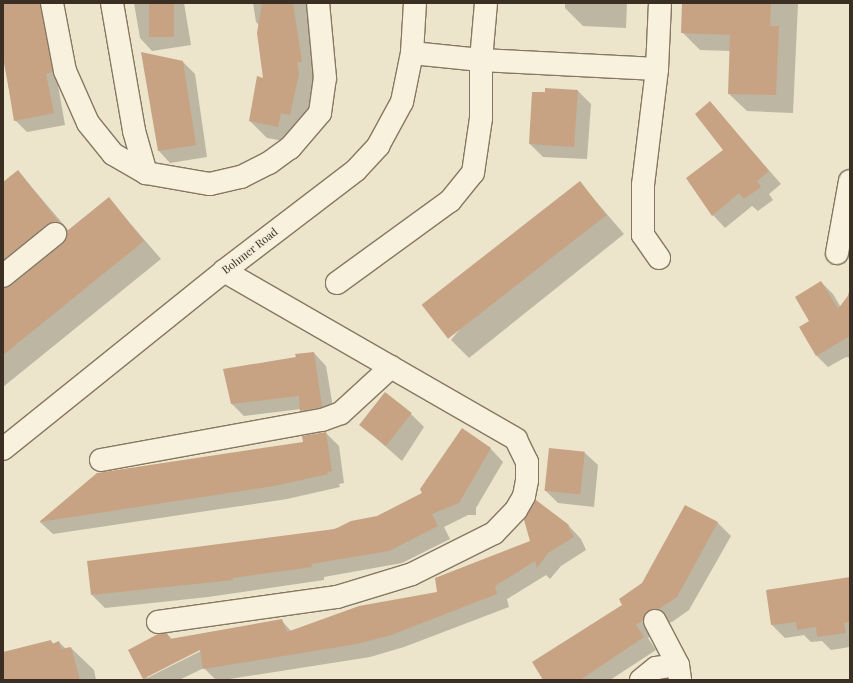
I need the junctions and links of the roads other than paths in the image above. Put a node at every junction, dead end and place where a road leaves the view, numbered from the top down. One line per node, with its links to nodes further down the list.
1 (52, 3): 10 (street)
2 (112, 3): 10 (street)
3 (318, 3): 10 (street)
4 (415, 3): 7 (street, Bohmer Road)
5 (486, 3): 8 (street)
6 (660, 3): 9 (street)
7 (412, 53): 8 (street); 15 (street, Bohmer Road)
8 (481, 60): 9 (street); 17 (street)
9 (657, 69): 14 (street)
10 (146, 172)
11 (850, 181): 13 (street)
12 (55, 234): 16 (street)
13 (837, 253)
14 (659, 258)
15 (224, 271): 18 (street); 19 (street, Bohmer Road)
16 (3, 276)
17 (337, 283)
18 (391, 367): 20 (street); 22 (street)
19 (3, 449)
20 (101, 460)
21 (655, 621): 23 (street)
22 (158, 622)
23 (679, 672): 24 (street)
24 (641, 680)

